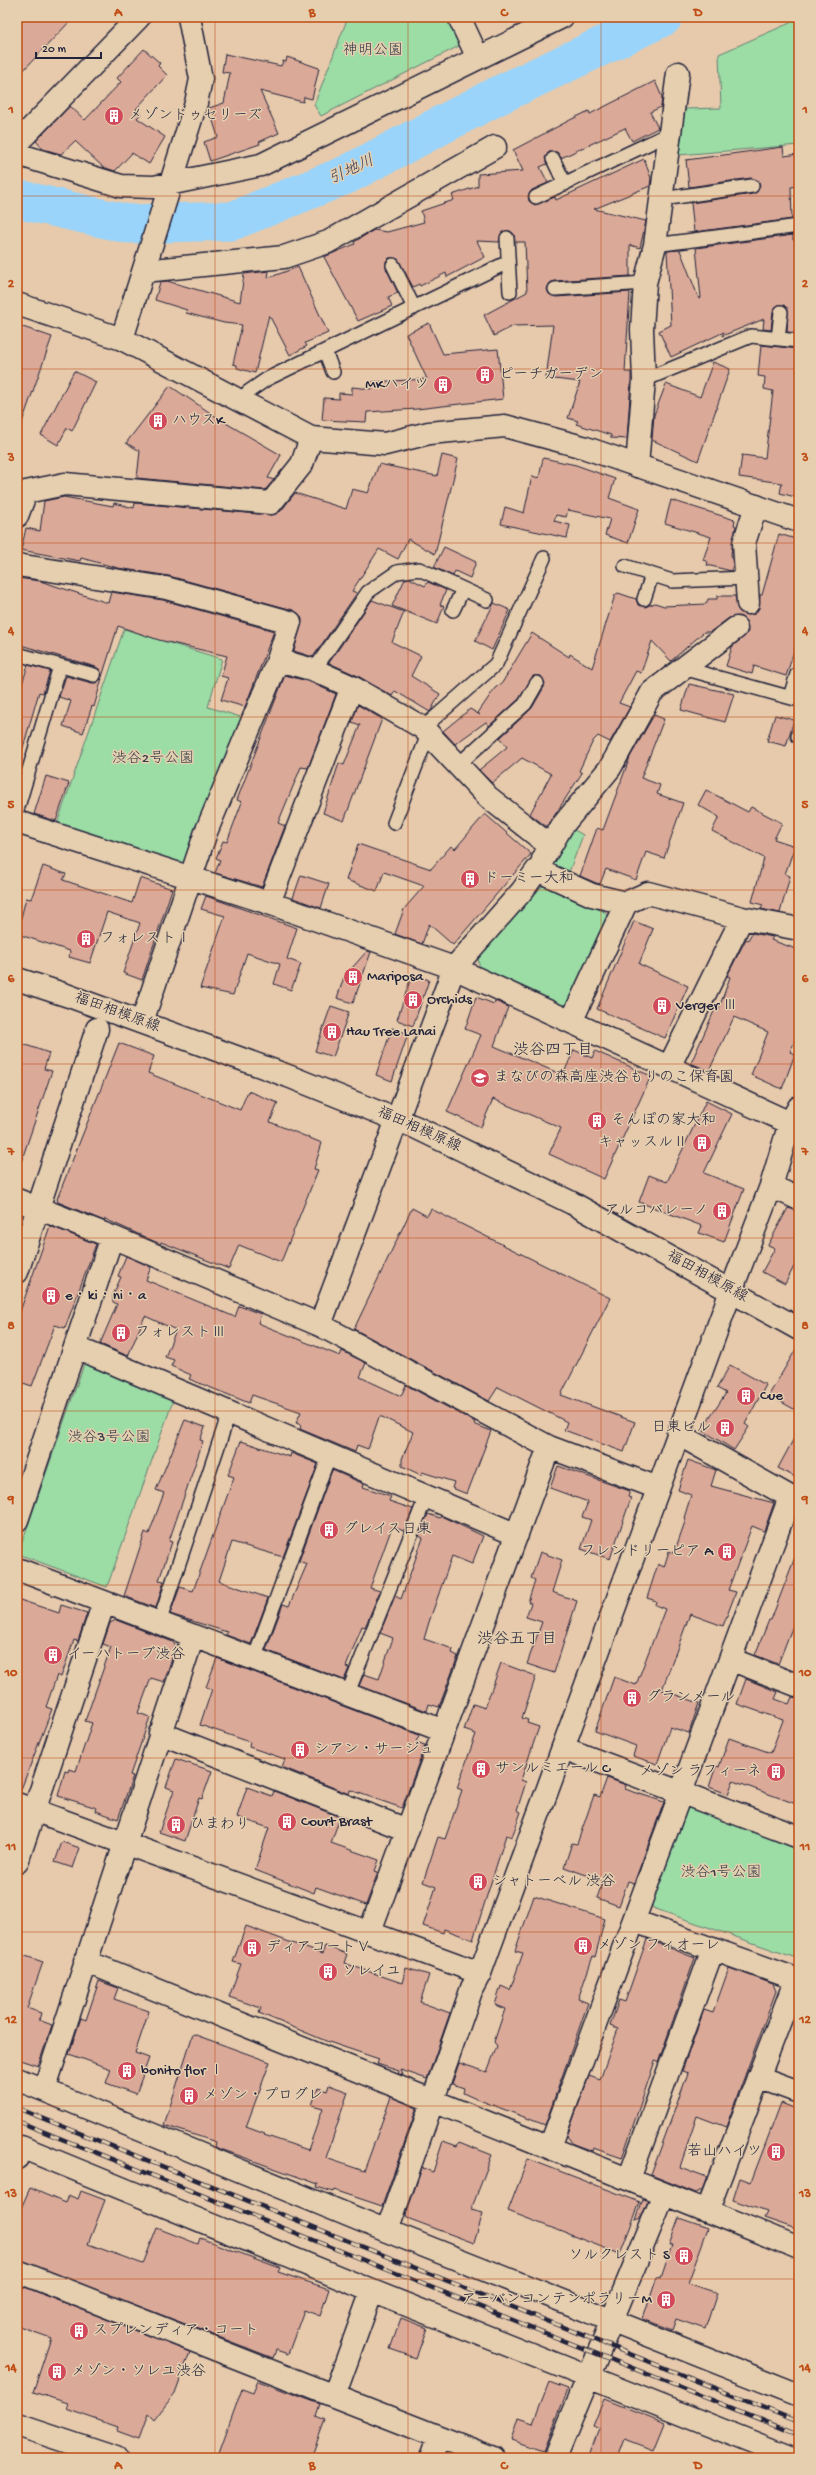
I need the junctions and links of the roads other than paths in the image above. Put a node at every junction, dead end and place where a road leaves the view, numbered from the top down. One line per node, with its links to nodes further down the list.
1 (139, 17): 9 (street)
2 (189, 17): 13 (street)
3 (459, 17): 5 (street)
4 (562, 17): 5 (street)
5 (478, 58): 13 (street)
6 (678, 73): 7 (street)
7 (671, 133): 11 (lane); 15 (street)
8 (495, 147): 21 (street)
9 (18, 148): 13 (street)
10 (553, 159): 11 (lane)
11 (565, 184): 14 (lane)
12 (752, 186): 15 (lane)
13 (169, 188): 21 (street)
14 (536, 197)
15 (662, 199): 18 (street)
16 (799, 226): 18 (lane)
17 (507, 238): 19 (lane)
18 (655, 245): 22 (street)
19 (508, 262): 24 (lane); 26 (lane)
20 (393, 264): 26 (lane)
21 (145, 267): 28 (street)
22 (646, 283): 23 (lane); 33 (street)
23 (555, 289)
24 (510, 292)
25 (17, 304): 28 (street)
26 (414, 308): 31 (lane)
27 (781, 312): 29 (lane)
28 (122, 339): 34 (street)
29 (778, 339): 30 (lane); 33 (lane)
30 (799, 341)
31 (324, 351): 32 (lane); 34 (lane)
32 (333, 372)
33 (644, 380): 36 (street)
34 (240, 403): 35 (street)
35 (311, 438): 36 (street); 38 (street)
36 (637, 466): 37 (street)
37 (756, 506): 39 (street); 44 (street)
38 (17, 516)
39 (799, 521)
40 (544, 558): 61 (lane)
41 (17, 564): 52 (street)
42 (625, 566): 43 (lane)
43 (652, 575): 44 (lane); 46 (lane)
44 (746, 578): 48 (street)
45 (463, 589): 47 (lane); 49 (lane); 55 (lane)
46 (644, 599)
47 (487, 600)
48 (748, 603)
49 (453, 610)
50 (736, 628): 54 (street)
51 (17, 654): 53 (lane)
52 (278, 660): 55 (street); 68 (street)
53 (60, 666): 57 (lane); 63 (lane)
54 (683, 668): 60 (lane); 66 (street)
55 (314, 670): 59 (street)
56 (797, 674): 60 (lane)
57 (94, 675)
58 (537, 683): 62 (lane)
59 (352, 687): 61 (street); 69 (street)
60 (794, 699)
61 (426, 730): 62 (street); 65 (lane)
62 (458, 765): 66 (street)
63 (17, 810)
64 (17, 822): 68 (street)
65 (394, 823)
66 (549, 845): 67 (street)
67 (537, 870): 70 (street); 73 (street)
68 (191, 877): 69 (street); 75 (street)
69 (269, 903): 73 (street)
70 (626, 903): 71 (street); 76 (street)
71 (742, 918): 72 (street); 78 (street)
72 (799, 929)
73 (454, 968): 76 (street); 80 (street)
74 (17, 979): 75 (street, 福田相模原線)
75 (142, 1022): 80 (street, 福田相模原線)
76 (571, 1022): 78 (street)
77 (97, 1029): 84 (street)
78 (669, 1067): 79 (street)
79 (795, 1115): 81 (street)
80 (396, 1120): 87 (street, 福田相模原線); 88 (street)
81 (771, 1186): 82 (street); 87 (street)
82 (799, 1199)
83 (17, 1200): 84 (street)
84 (38, 1208): 85 (street); 86 (street)
85 (112, 1237): 88 (street); 90 (street)
86 (17, 1272)
87 (732, 1291): 89 (street, 福田相模原線); 92 (street)
88 (320, 1325): 93 (street)
89 (799, 1329)
90 (75, 1347): 91 (street); 98 (street)
91 (230, 1413): 94 (street); 102 (lane)
92 (678, 1434): 95 (street); 97 (street)
93 (549, 1447): 95 (street); 99 (street)
94 (329, 1456): 96 (street); 104 (lane)
95 (658, 1488): 110 (street)
96 (426, 1497): 99 (street); 107 (lane)
97 (795, 1499): 105 (street)
98 (17, 1520)
99 (516, 1536): 108 (street)
100 (17, 1569): 101 (street)
101 (104, 1602): 102 (street); 112 (street)
102 (159, 1623): 103 (street)
103 (193, 1636): 104 (street); 109 (street)
104 (254, 1659): 107 (street)
105 (730, 1659): 106 (street); 111 (street)
106 (799, 1686)
107 (347, 1694): 108 (street)
108 (444, 1731): 113 (street)
109 (160, 1733): 113 (street); 115 (street)
110 (563, 1748): 111 (street); 121 (street)
111 (681, 1792): 114 (street); 117 (street)
112 (26, 1807): 115 (street); 116 (street)
113 (407, 1830): 118 (street)
114 (799, 1837)
115 (124, 1842): 118 (street); 120 (street)
116 (17, 1862)
117 (634, 1921): 119 (street); 128 (street)
118 (370, 1931): 121 (street)
119 (713, 1949): 122 (street); 130 (street)
120 (85, 1961): 125 (street); 127 (street)
121 (480, 1973): 127 (street)
122 (798, 1980): 123 (street)
123 (758, 2077): 126 (street); 132 (street)
124 (17, 2079): 125 (street)
125 (44, 2090): 133 (street)
126 (799, 2092)
127 (434, 2100): 128 (street); 133 (street)
128 (550, 2148): 130 (street)
129 (18, 2150): 136 (street)
130 (629, 2180): 131 (street)
131 (664, 2194): 132 (street); 137 (street)
132 (707, 2211): 134 (street)
133 (387, 2231): 137 (street)
134 (799, 2248)
135 (17, 2270): 140 (street)
136 (372, 2291): 138 (street); 140 (street)
137 (612, 2322): 138 (street); 139 (street)
138 (589, 2377): 147 (street); 148 (street)
139 (799, 2395)
140 (334, 2396): 142 (street)
141 (17, 2425): 143 (street)
142 (439, 2437): 145 (street); 146 (street)
143 (70, 2451): 144 (street)
144 (116, 2458)
145 (431, 2458)
146 (493, 2458)
147 (555, 2458)
148 (792, 2458)

